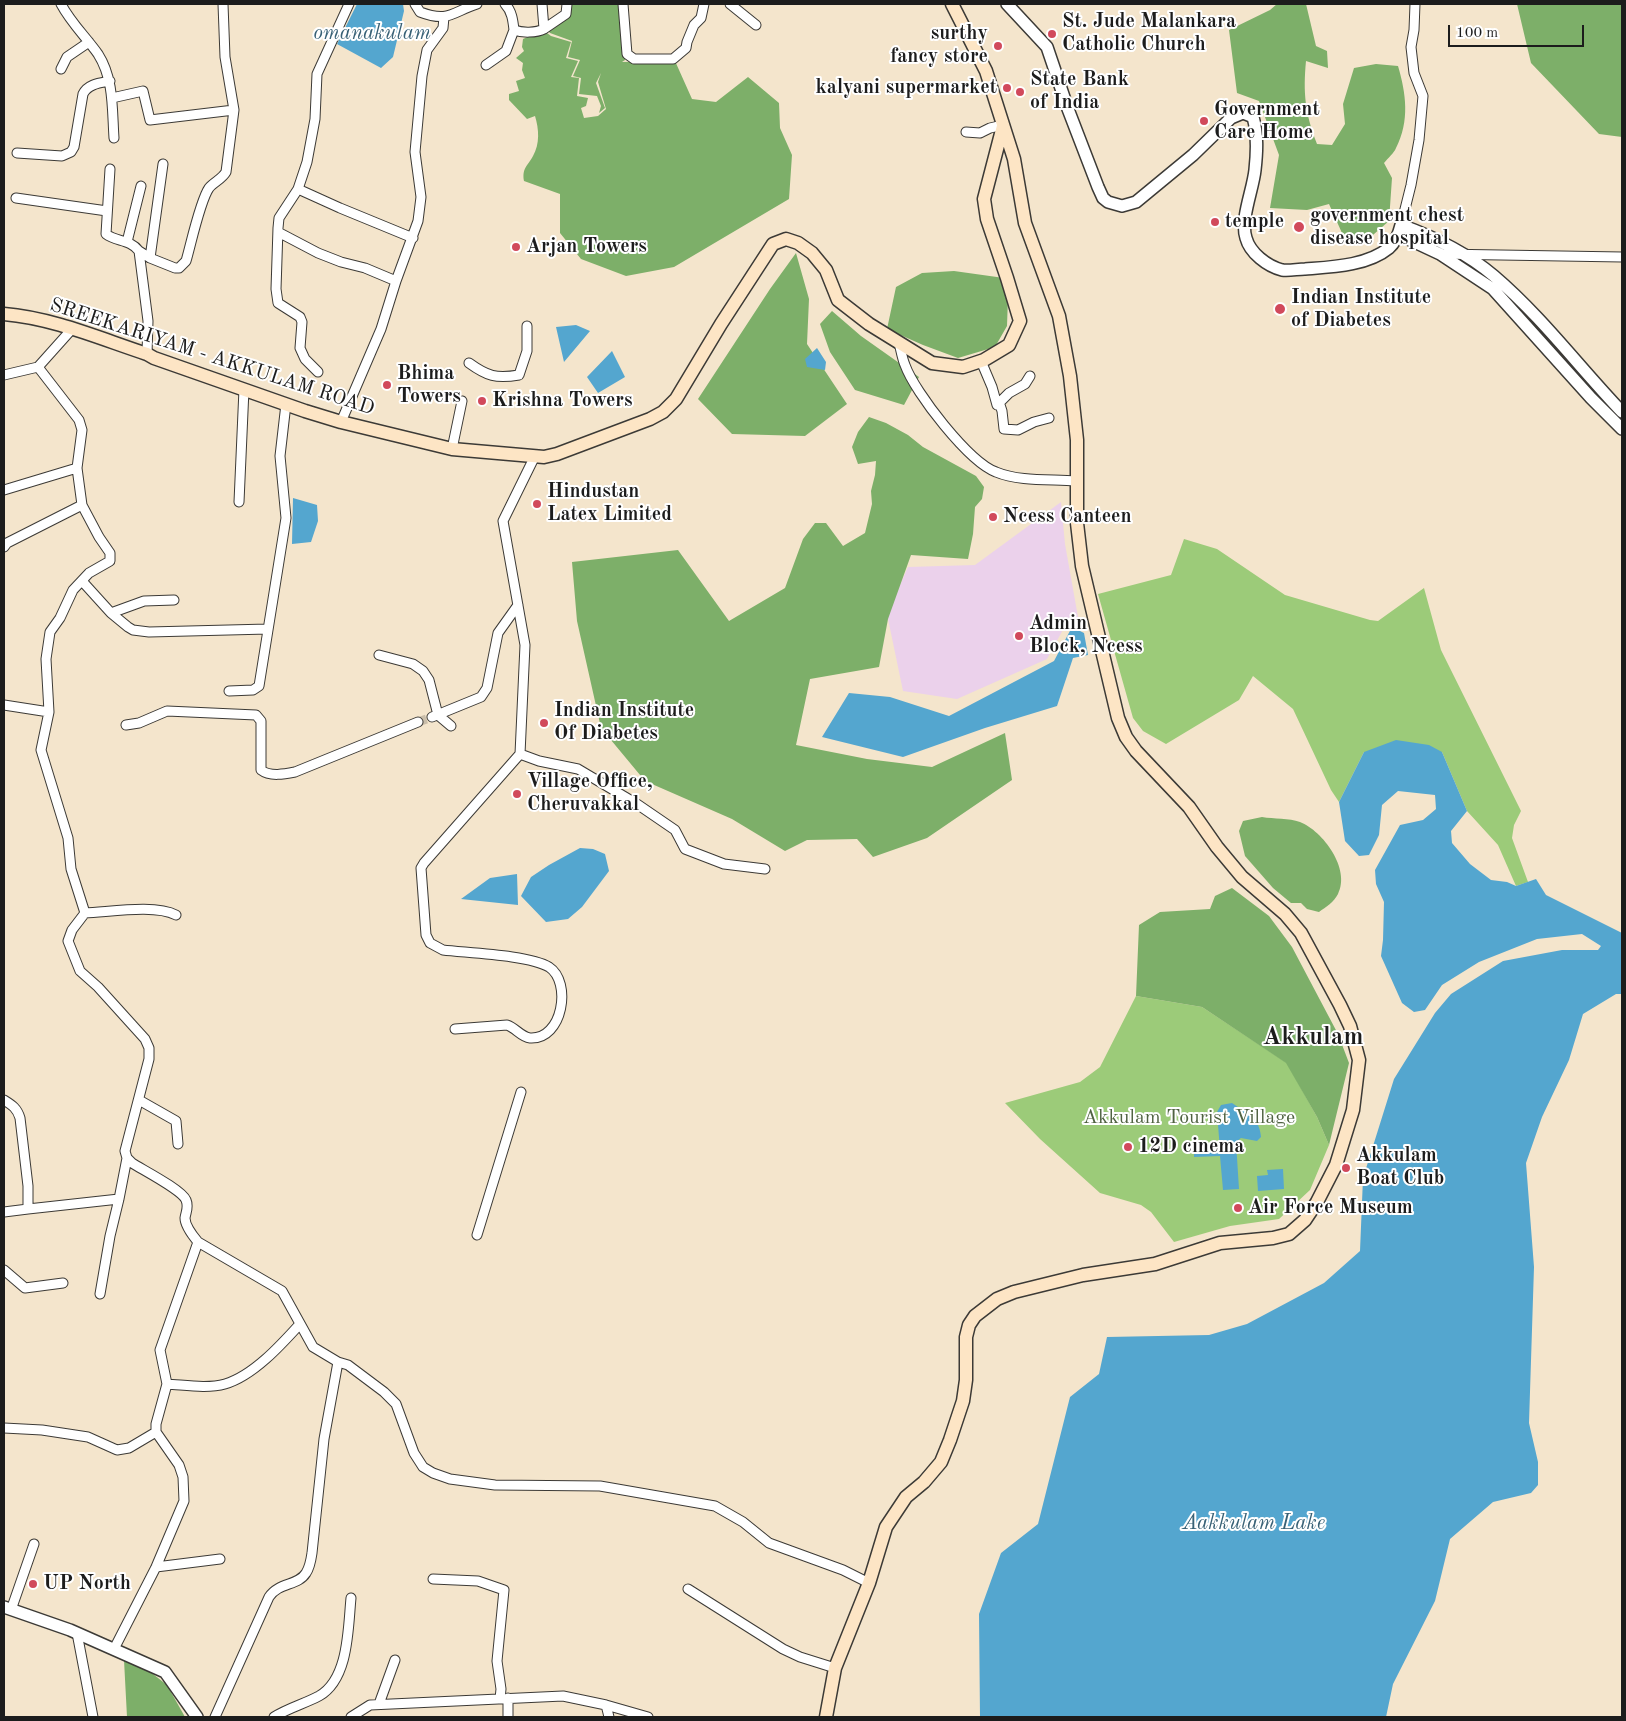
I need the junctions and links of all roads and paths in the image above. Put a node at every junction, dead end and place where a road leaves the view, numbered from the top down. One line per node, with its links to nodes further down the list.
1 (61, 4): 19 (street)
2 (223, 4): 24 (street)
3 (349, 4): 32 (street)
4 (415, 4): 15 (street)
5 (477, 4): 15 (street)
6 (505, 4): 18 (street)
7 (542, 4): 17 (street)
8 (567, 4): 17 (street)
9 (623, 4): 10 (street)
10 (704, 4)
11 (730, 4): 16 (street)
12 (952, 4): 25 (main road)
13 (1007, 4): 37 (street)
14 (1415, 4): 35 (street)
15 (444, 17): 38 (street)
16 (756, 25)
17 (544, 29): 18 (street)
18 (514, 30): 20 (street)
19 (89, 42): 21 (street); 22 (street)
20 (486, 66)
21 (60, 69)
22 (110, 81): 23 (street); 28 (street)
23 (112, 98): 24 (street); 27 (street)
24 (234, 110): 44 (street)
25 (1003, 125): 26 (street); 51 (main road, SREEKARIYAM - AKKULAM ROAD); 68 (main road)
26 (966, 132)
27 (114, 138)
28 (17, 154)
29 (163, 164): 44 (street)
30 (110, 169): 34 (street)
31 (140, 186): 39 (street)
32 (298, 189): 36 (street); 38 (street)
33 (16, 198): 34 (street)
34 (107, 211): 39 (street)
35 (1402, 225): 37 (street); 42 (street)
36 (278, 232): 45 (street); 54 (street)
37 (1398, 237): 41 (street)
38 (413, 238): 45 (street)
39 (127, 242): 40 (street)
40 (139, 251): 44 (street); 50 (street)
41 (1440, 254): 42 (street); 64 (street)
42 (1462, 254): 43 (street); 61 (street)
43 (1622, 257)
44 (150, 258)
45 (396, 281): 63 (street)
46 (4, 314): 48 (main road, SREEKARIYAM - AKKULAM ROAD)
47 (526, 326): 52 (street)
48 (72, 329): 50 (main road, SREEKARIYAM - AKKULAM ROAD); 53 (street)
49 (899, 343): 51 (main road, SREEKARIYAM - AKKULAM ROAD); 66 (main road, SREEKARIYAM - AKKULAM ROAD); 68 (street)
50 (147, 354): 57 (main road, SREEKARIYAM - AKKULAM ROAD)
51 (981, 361): 59 (street)
52 (470, 363)
53 (38, 367): 55 (street); 67 (street)
54 (318, 372)
55 (4, 375)
56 (1030, 376): 59 (street)
57 (244, 389): 60 (main road, SREEKARIYAM - AKKULAM ROAD); 70 (street)
58 (462, 401): 65 (street)
59 (999, 402): 62 (street)
60 (286, 404): 63 (main road, SREEKARIYAM - AKKULAM ROAD); 77 (street)
61 (1622, 412)
62 (1049, 418)
63 (341, 422): 65 (main road, SREEKARIYAM - AKKULAM ROAD)
64 (1622, 429)
65 (452, 449): 66 (main road, SREEKARIYAM - AKKULAM ROAD)
66 (534, 458): 75 (street)
67 (77, 468): 69 (street); 71 (street)
68 (1076, 481): 113 (main road)
69 (4, 490)
70 (239, 502)
71 (82, 505): 72 (street); 73 (street)
72 (4, 546)
73 (82, 581): 76 (street); 81 (street)
74 (174, 600): 76 (street)
75 (518, 604): 82 (street); 86 (street)
76 (111, 613): 77 (street)
77 (268, 629): 79 (street)
78 (379, 655): 82 (street)
79 (229, 691)
80 (4, 704): 81 (street)
81 (49, 712): 88 (street)
82 (435, 716): 85 (street)
83 (418, 722): 84 (street)
84 (126, 726)
85 (452, 726)
86 (520, 754): 87 (street); 90 (street)
87 (765, 869)
88 (85, 913): 89 (street); 93 (street)
89 (176, 914)
90 (455, 1029)
91 (521, 1092): 99 (street)
92 (4, 1100): 97 (street)
93 (139, 1100): 94 (street); 95 (street)
94 (178, 1144)
95 (127, 1158): 96 (street); 100 (street)
96 (119, 1199): 97 (street); 103 (street)
97 (28, 1208): 98 (street)
98 (4, 1212)
99 (477, 1235)
100 (198, 1242): 104 (street); 106 (street)
101 (4, 1270): 102 (street)
102 (63, 1283)
103 (100, 1294)
104 (300, 1324): 105 (street); 106 (street)
105 (338, 1362): 113 (street); 126 (street)
106 (167, 1384): 108 (street)
107 (4, 1428): 108 (street)
108 (156, 1432): 111 (street)
109 (34, 1544): 116 (street)
110 (220, 1559): 111 (street)
111 (156, 1567): 118 (street)
112 (433, 1579): 121 (street)
113 (869, 1583): 120 (main road)
114 (688, 1589): 120 (street)
115 (351, 1598): 127 (street)
116 (8, 1609): 117 (street)
117 (77, 1633): 118 (street); 124 (street)
118 (114, 1649): 125 (street)
119 (395, 1660): 122 (street)
120 (835, 1668): 132 (main road)
121 (504, 1699): 122 (street); 123 (street); 129 (street)
122 (379, 1704): 128 (street)
123 (606, 1704): 130 (street); 131 (street)
124 (93, 1717)
125 (197, 1717)
126 (215, 1717)
127 (274, 1717)
128 (351, 1717)
129 (508, 1717)
130 (609, 1717)
131 (648, 1717)
132 (826, 1717)

